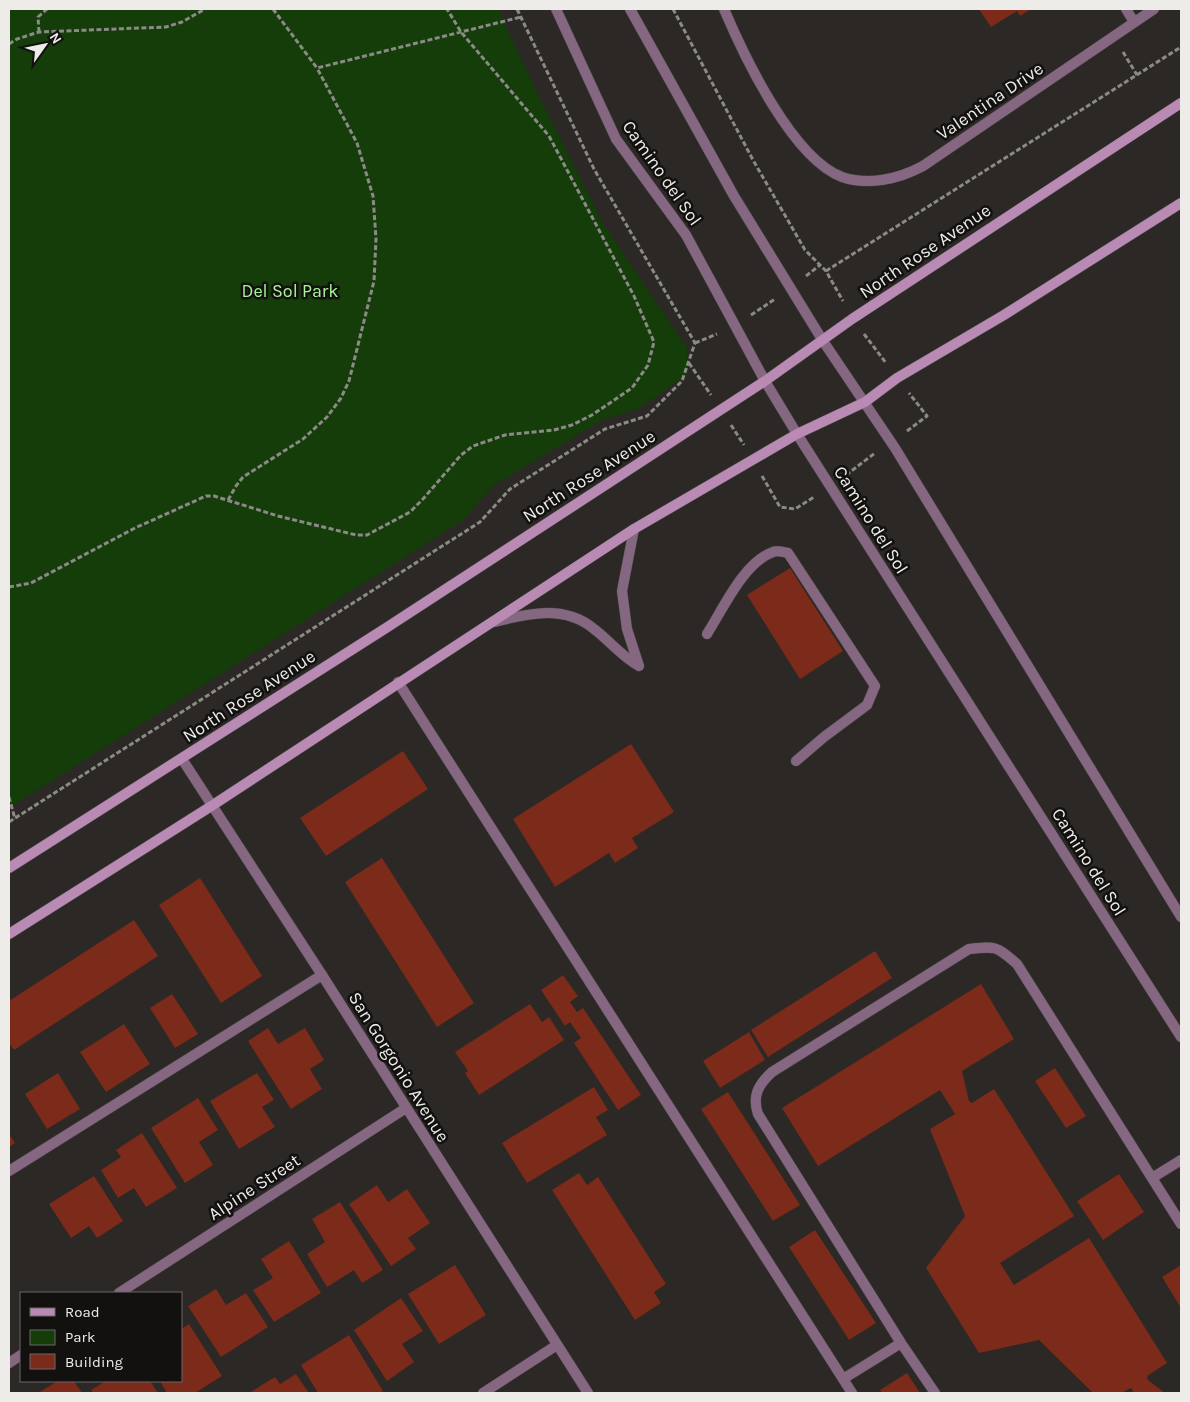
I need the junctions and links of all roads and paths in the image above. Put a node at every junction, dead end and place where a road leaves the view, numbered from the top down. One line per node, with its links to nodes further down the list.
1 (47, 9): 14 (path)
2 (205, 9): 14 (path)
3 (272, 9): 19 (path)
4 (447, 9): 15 (path)
5 (518, 9): 12 (path)
6 (556, 9): 25 (street, Camino del Sol)
7 (630, 9): 24 (street)
8 (673, 9): 23 (path)
9 (724, 9): 16 (street, Valentina Drive)
10 (1126, 9): 13 (street)
11 (1154, 9): 13 (street, Valentina Drive)
12 (521, 17): 15 (path); 27 (path)
13 (1134, 22): 16 (street, Valentina Drive)
14 (39, 32): 17 (path)
15 (461, 32): 19 (path); 34 (path)
16 (1114, 36): 20 (path)
17 (9, 44)
18 (1181, 47): 20 (path)
19 (317, 68): 34 (path)
20 (1137, 75): 23 (path)
21 (1181, 103): 26 (main road, North Rose Avenue)
22 (1181, 203): 30 (main road)
23 (820, 265): 24 (path)
24 (790, 290): 25 (path); 26 (street)
25 (735, 326): 27 (path); 29 (street, Camino del Sol)
26 (823, 341): 29 (main road, North Rose Avenue); 30 (street)
27 (695, 343): 28 (path)
28 (689, 363): 31 (path); 45 (path)
29 (765, 381): 31 (main road, North Rose Avenue); 32 (street, Camino del Sol)
30 (865, 402): 32 (main road); 48 (street)
31 (721, 410): 33 (path); 41 (main road, North Rose Avenue)
32 (797, 434): 33 (main road); 51 (street, Camino del Sol)
33 (754, 460): 35 (path); 36 (main road)
34 (228, 500): 37 (path)
35 (795, 509)
36 (634, 528): 38 (main road); 38 (street)
37 (9, 587)
38 (487, 624): 40 (main road)
39 (708, 634): 42 (street)
40 (398, 682): 44 (main road); 62 (street)
41 (182, 759): 44 (street, San Gorgonio Avenue); 47 (main road, North Rose Avenue)
42 (796, 761)
43 (9, 797): 45 (path)
44 (212, 805): 49 (main road); 50 (street, San Gorgonio Avenue)
45 (15, 819): 46 (path)
46 (9, 822)
47 (9, 868)
48 (1181, 917)
49 (9, 934)
50 (322, 975): 52 (street, San Gorgonio Avenue); 54 (street)
51 (1181, 1037)
52 (406, 1108): 57 (street, Alpine Street); 59 (street, San Gorgonio Avenue)
53 (1181, 1160): 55 (street)
54 (9, 1172)
55 (1152, 1178): 56 (street); 58 (street)
56 (1181, 1224)
57 (121, 1292)
58 (901, 1342): 62 (street); 66 (street)
59 (557, 1345): 63 (street); 64 (street, San Gorgonio Avenue)
60 (20, 1357): 61 (street)
61 (9, 1363)
62 (844, 1379): 65 (street)
63 (483, 1393)
64 (588, 1393)
65 (852, 1393)
66 (935, 1393)

